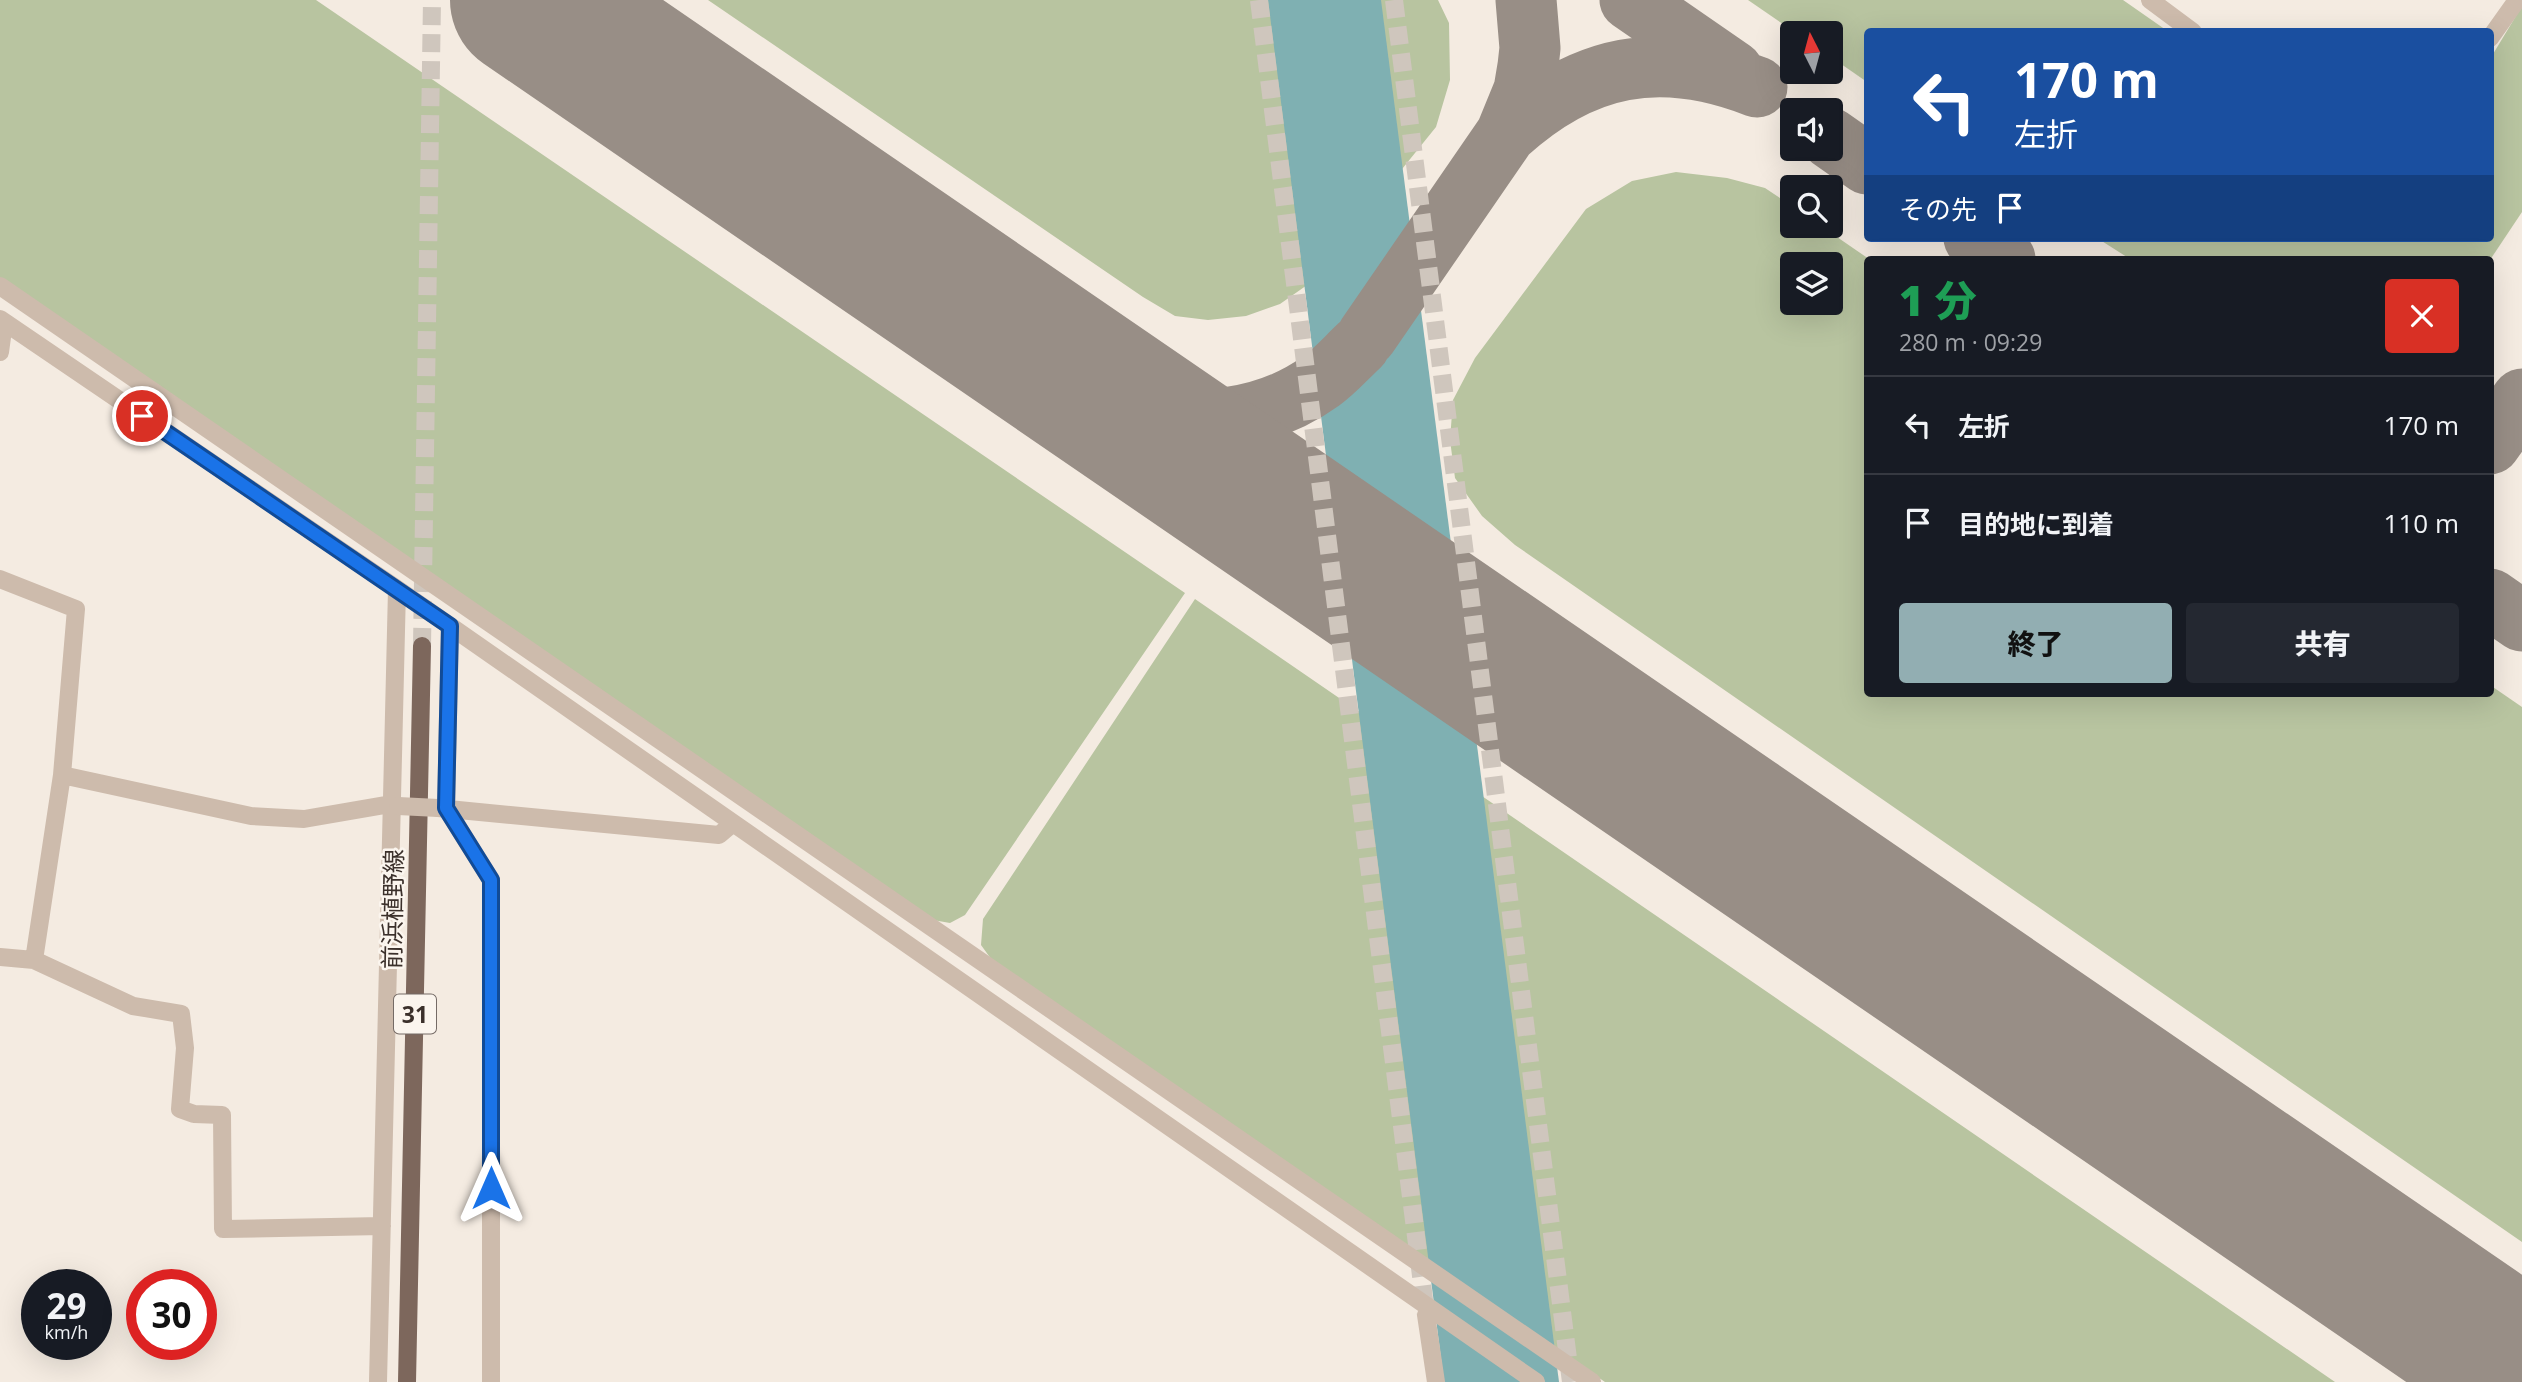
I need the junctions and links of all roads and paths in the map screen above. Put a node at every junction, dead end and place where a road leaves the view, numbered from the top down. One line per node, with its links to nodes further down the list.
1 (2150, 0): 3 (street)
2 (2517, 0): 4 (street)
3 (2188, 28)
4 (2494, 32)
5 (0, 285): 25 (street)
6 (2, 320): 7 (street); 9 (street)
7 (0, 352)
8 (0, 579): 12 (street)
9 (397, 589): 10 (street); 13 (street)
10 (450, 626): 14 (street); 15 (street)
11 (422, 646): 21 (main road, 前浜植野線 / 31)
12 (62, 775): 13 (street); 17 (street)
13 (395, 805): 14 (street, bridge); 18 (street)
14 (442, 808): 15 (street); 22 (street)
15 (732, 824): 24 (street)
16 (0, 957): 17 (street)
17 (34, 960): 18 (street)
18 (382, 1226): 20 (street)
19 (1426, 1315): 23 (street)
20 (378, 1382)
21 (407, 1382)
22 (491, 1382)
23 (1436, 1382)
24 (1536, 1382)
25 (1592, 1382)

